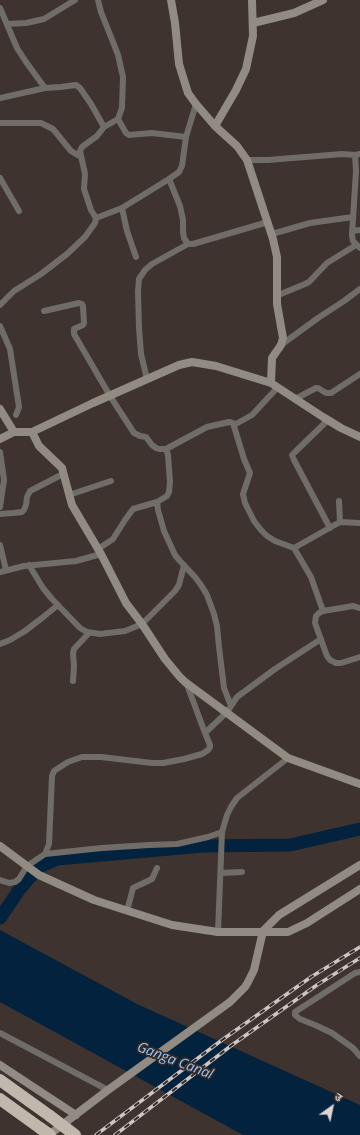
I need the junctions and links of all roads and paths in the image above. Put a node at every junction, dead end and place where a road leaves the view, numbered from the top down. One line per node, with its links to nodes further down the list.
1 (75, 0): 8 (street)
2 (98, 0): 12 (street)
3 (171, 0): 11 (street)
4 (252, 0): 7 (street)
5 (323, 0): 7 (street)
6 (0, 8): 8 (street)
7 (253, 23): 14 (street)
8 (7, 24): 9 (street)
9 (45, 88): 10 (street); 15 (street)
10 (0, 98)
11 (196, 104): 14 (street); 16 (street)
12 (118, 120): 15 (street); 16 (street)
13 (0, 123): 18 (street)
14 (215, 126): 19 (street)
15 (104, 127): 18 (street)
16 (186, 137): 21 (street)
17 (357, 154): 19 (street); 24 (street)
18 (81, 158): 25 (street)
19 (247, 160): 26 (street)
20 (0, 178): 23 (street)
21 (169, 179): 22 (street); 30 (street)
22 (122, 208): 25 (street); 32 (street)
23 (19, 211)
24 (353, 217): 28 (street); 29 (street)
25 (96, 218): 35 (street)
26 (268, 222): 29 (street); 30 (street)
27 (360, 230): 28 (street)
28 (352, 231): 31 (street)
29 (272, 234): 34 (street)
30 (188, 244): 40 (street)
31 (358, 247): 34 (street)
32 (136, 257)
33 (360, 289): 38 (street)
34 (276, 296): 38 (street)
35 (0, 305)
36 (44, 312): 42 (street)
37 (0, 326): 45 (street)
38 (281, 345): 41 (street)
39 (360, 374): 43 (street)
40 (147, 379): 41 (street); 42 (street)
41 (274, 385): 43 (street); 47 (street)
42 (110, 396): 49 (street); 52 (street)
43 (295, 399): 46 (street)
44 (0, 409): 48 (street)
45 (16, 415)
46 (328, 420): 50 (street); 63 (street)
47 (234, 425): 52 (street); 65 (street)
48 (14, 432): 49 (street); 51 (street)
49 (32, 432): 54 (street)
50 (360, 437)
51 (0, 439)
52 (166, 449): 58 (street)
53 (0, 452): 59 (street)
54 (63, 474): 56 (street); 60 (street)
55 (110, 481): 56 (street)
56 (69, 495): 66 (street)
57 (339, 501): 61 (street)
58 (157, 502): 66 (street); 68 (street)
59 (0, 507)
60 (0, 514)
61 (340, 522): 62 (street); 63 (street)
62 (360, 523)
63 (330, 528): 65 (street)
64 (0, 545): 69 (street)
65 (294, 548): 72 (street)
66 (99, 552): 67 (street); 73 (street)
67 (29, 565): 69 (street); 70 (street)
68 (184, 566): 73 (street); 80 (street)
69 (3, 571)
70 (58, 605): 74 (street); 76 (street)
71 (360, 608): 72 (street)
72 (323, 611): 75 (street)
73 (142, 624): 74 (street); 79 (street)
74 (89, 633): 78 (street)
75 (321, 639): 77 (street); 80 (street)
76 (0, 644)
77 (360, 657)
78 (73, 681)
79 (185, 682): 80 (street); 81 (street)
80 (229, 709): 81 (street); 82 (street)
81 (205, 733): 86 (street)
82 (288, 758): 83 (street); 84 (street)
83 (360, 784)
84 (222, 832): 86 (street); 91 (street)
85 (0, 846): 88 (street)
86 (45, 854): 88 (street)
87 (360, 865): 95 (street)
88 (28, 867): 92 (street); 94 (street)
89 (157, 868): 94 (street)
90 (242, 872): 91 (street)
91 (221, 873): 96 (street)
92 (0, 880)
93 (360, 889): 95 (street)
94 (127, 911): 96 (street)
95 (263, 931): 96 (street); 102 (street)
96 (218, 932)
97 (360, 972): 99 (street)
98 (0, 1033): 102 (street)
99 (360, 1056)
100 (0, 1065): 106 (street)
101 (0, 1080): 108 (highway, bridge)
102 (111, 1088): 106 (street)
103 (0, 1099): 105 (highway)
104 (0, 1105): 105 (highway)
105 (18, 1112): 107 (highway)
106 (76, 1115): 107 (street)
107 (46, 1133)
108 (75, 1135)

